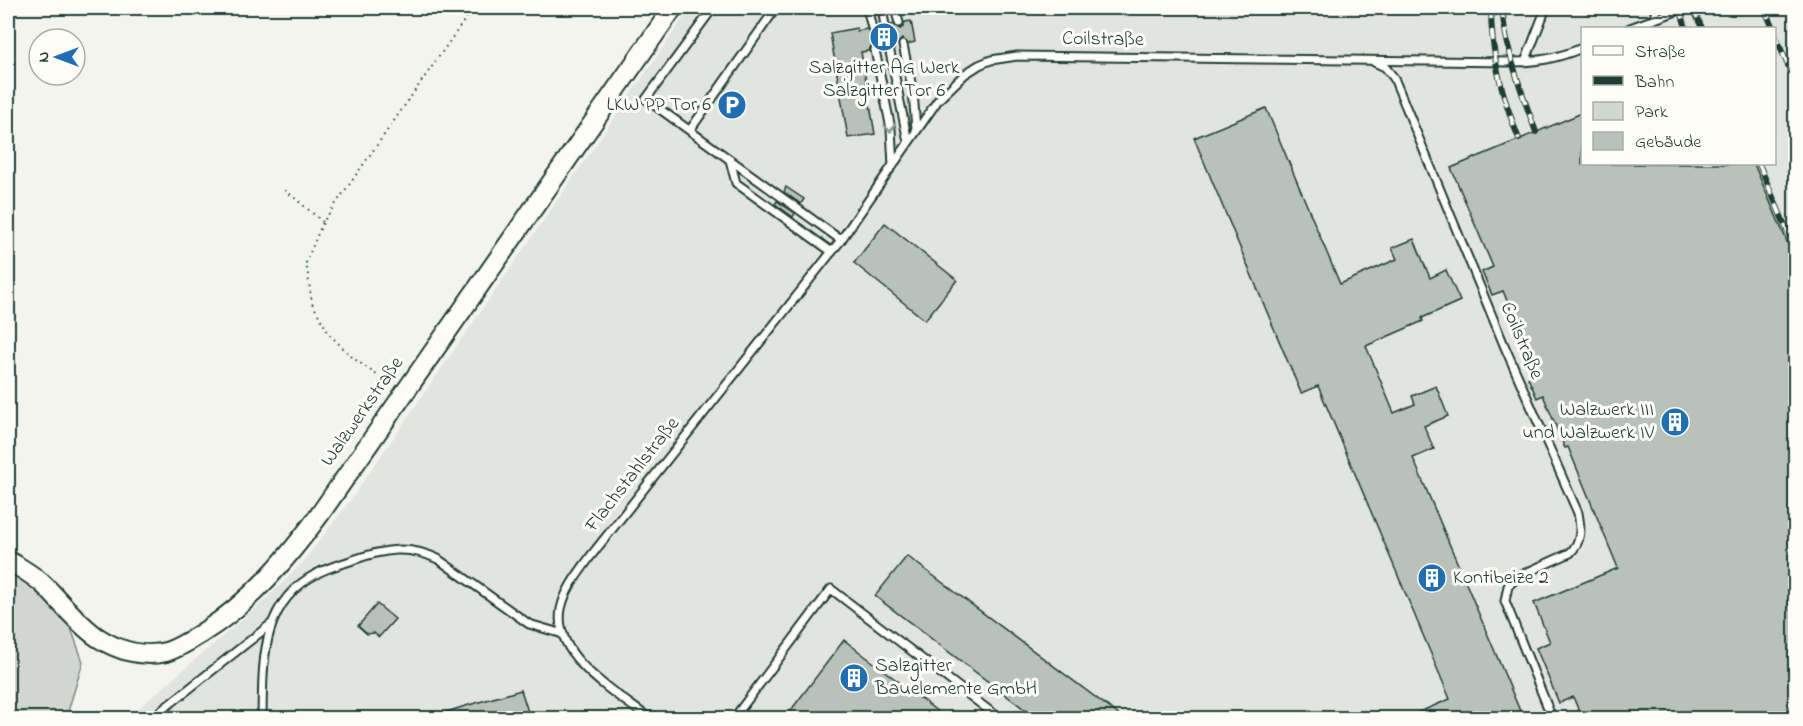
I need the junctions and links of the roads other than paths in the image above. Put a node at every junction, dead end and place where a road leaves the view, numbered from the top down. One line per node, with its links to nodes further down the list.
1 (672, 8): 28 (street, Walzwerkstraße)
2 (713, 8): 22 (lane)
3 (776, 8): 22 (lane)
4 (867, 8): 14 (lane)
5 (882, 8): 12 (lane)
6 (896, 8): 11 (lane)
7 (1546, 8): 20 (lane)
8 (1656, 8): 10 (lane)
9 (1685, 8): 10 (lane)
10 (1654, 18): 13 (lane)
11 (899, 23)
12 (885, 26)
13 (1632, 27)
14 (872, 28)
15 (903, 45): 21 (lane)
16 (890, 47): 23 (lane)
17 (1581, 48): 20 (lane, Coilstraße)
18 (875, 50): 25 (lane, one-way to 25)
19 (1362, 60): 20 (lane, Coilstraße); 21 (lane, Coilstraße); 36 (lane, Coilstraße)
20 (1525, 62)
21 (916, 129): 23 (lane, Coilstraße)
22 (690, 130): 24 (lane)
23 (908, 142): 25 (lane, Coilstraße)
24 (730, 160): 26 (lane); 27 (lane)
25 (893, 166): 26 (lane, Flachstahlstraße)
26 (841, 240): 27 (lane, Flachstahlstraße)
27 (832, 252): 30 (lane, Flachstahlstraße)
28 (8, 560)
29 (271, 624): 30 (lane); 31 (lane); 32 (lane)
30 (563, 634): 33 (lane, Flachstahlstraße)
31 (152, 718)
32 (262, 718)
33 (649, 718)
34 (734, 718): 35 (lane)
35 (999, 718)
36 (1552, 718)

